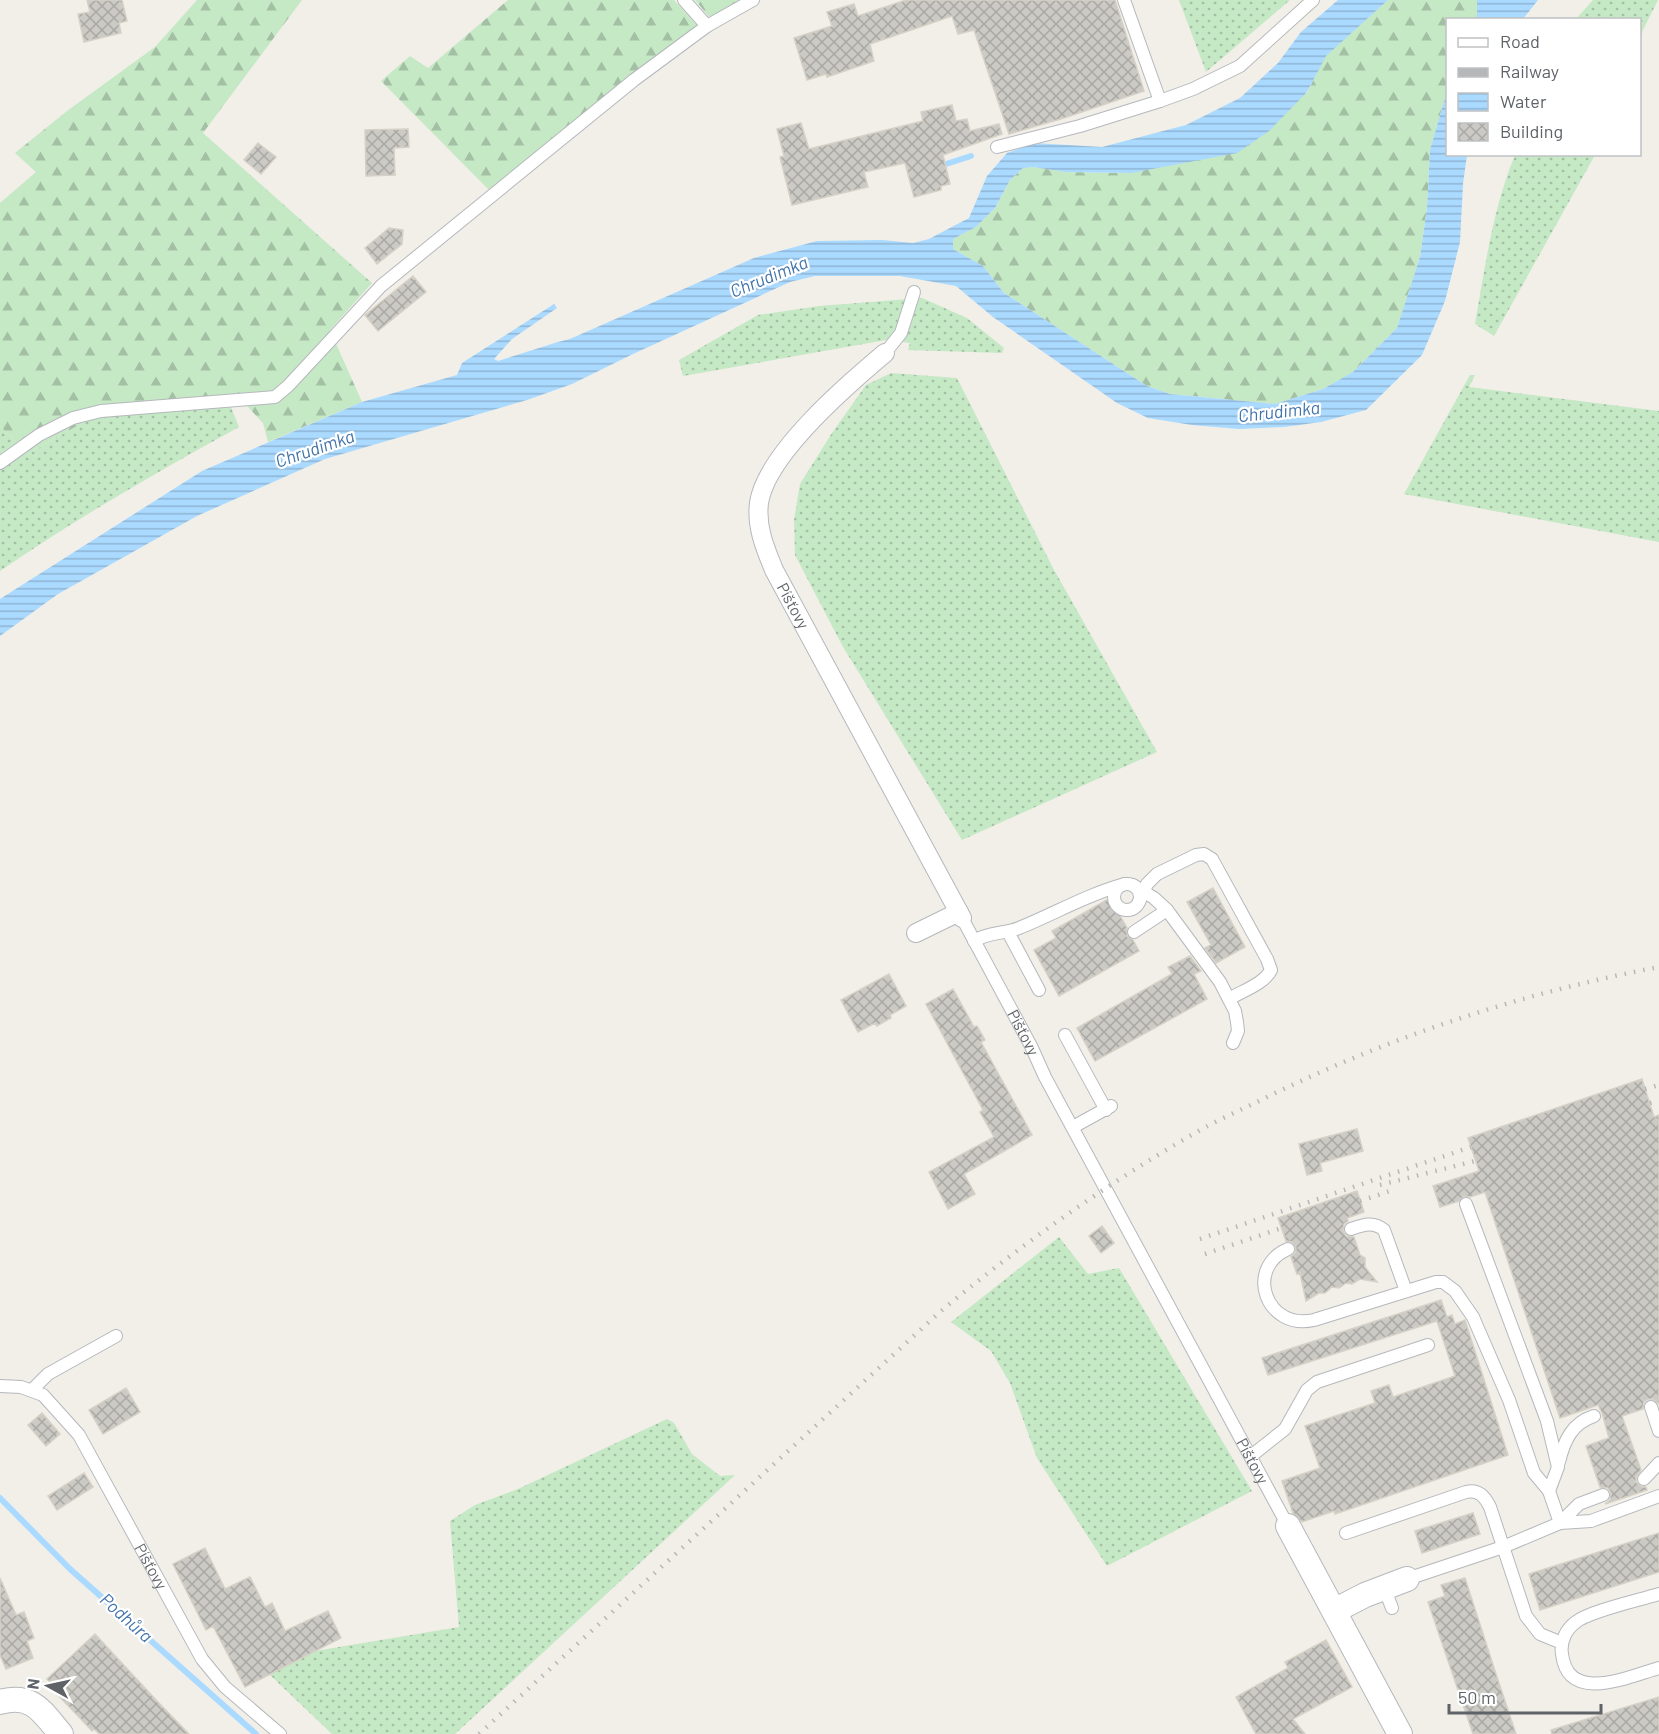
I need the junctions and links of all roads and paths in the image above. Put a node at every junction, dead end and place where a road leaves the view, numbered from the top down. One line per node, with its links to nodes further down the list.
1 (684, 0): 5 (lane)
2 (753, 0): 5 (lane)
3 (1124, 0): 6 (lane)
4 (1313, 0): 6 (lane)
5 (707, 26): 10 (lane)
6 (1160, 101): 7 (lane)
7 (997, 147)
8 (914, 292): 9 (lane)
9 (885, 353): 13 (street, Píšťovy)
10 (0, 463)
11 (1135, 891): 12 (lane); 14 (lane); 19 (lane)
12 (1167, 910): 15 (lane); 19 (lane)
13 (960, 915): 16 (street); 17 (lane, Píšťovy)
14 (1008, 932): 17 (lane); 18 (lane)
15 (1134, 932)
16 (916, 933)
17 (974, 941): 22 (lane, Píšťovy)
18 (1039, 990)
19 (1229, 999): 21 (lane)
20 (1065, 1035): 22 (lane)
21 (1233, 1043)
22 (1073, 1127): 34 (lane, Píšťovy)
23 (1466, 1204): 36 (lane)
24 (1351, 1229): 26 (lane)
25 (1288, 1249): 26 (lane)
26 (1407, 1291): 38 (lane)
27 (116, 1336): 30 (lane)
28 (1428, 1345): 34 (lane)
29 (0, 1386): 30 (lane, Píšťovy)
30 (32, 1390): 52 (lane, Píšťovy)
31 (1651, 1407): 33 (lane)
32 (1594, 1416): 36 (lane)
33 (1659, 1431)
34 (1251, 1456): 42 (lane, Píšťovy)
35 (1659, 1463): 37 (lane)
36 (1558, 1467): 38 (lane)
37 (1644, 1479)
38 (1549, 1491): 41 (lane)
39 (1603, 1495): 41 (lane)
40 (1659, 1496): 41 (lane)
41 (1560, 1523): 44 (lane)
42 (1288, 1526): 47 (street, Píšťovy)
43 (1347, 1533): 44 (lane)
44 (1503, 1547): 45 (lane); 48 (lane)
45 (1407, 1579): 47 (street)
46 (1659, 1594): 48 (lane)
47 (1334, 1611): 53 (street, Píšťovy)
48 (1562, 1643): 49 (lane)
49 (1659, 1668)
50 (0, 1702): 51 (street)
51 (61, 1734)
52 (280, 1734)
53 (1400, 1734)

